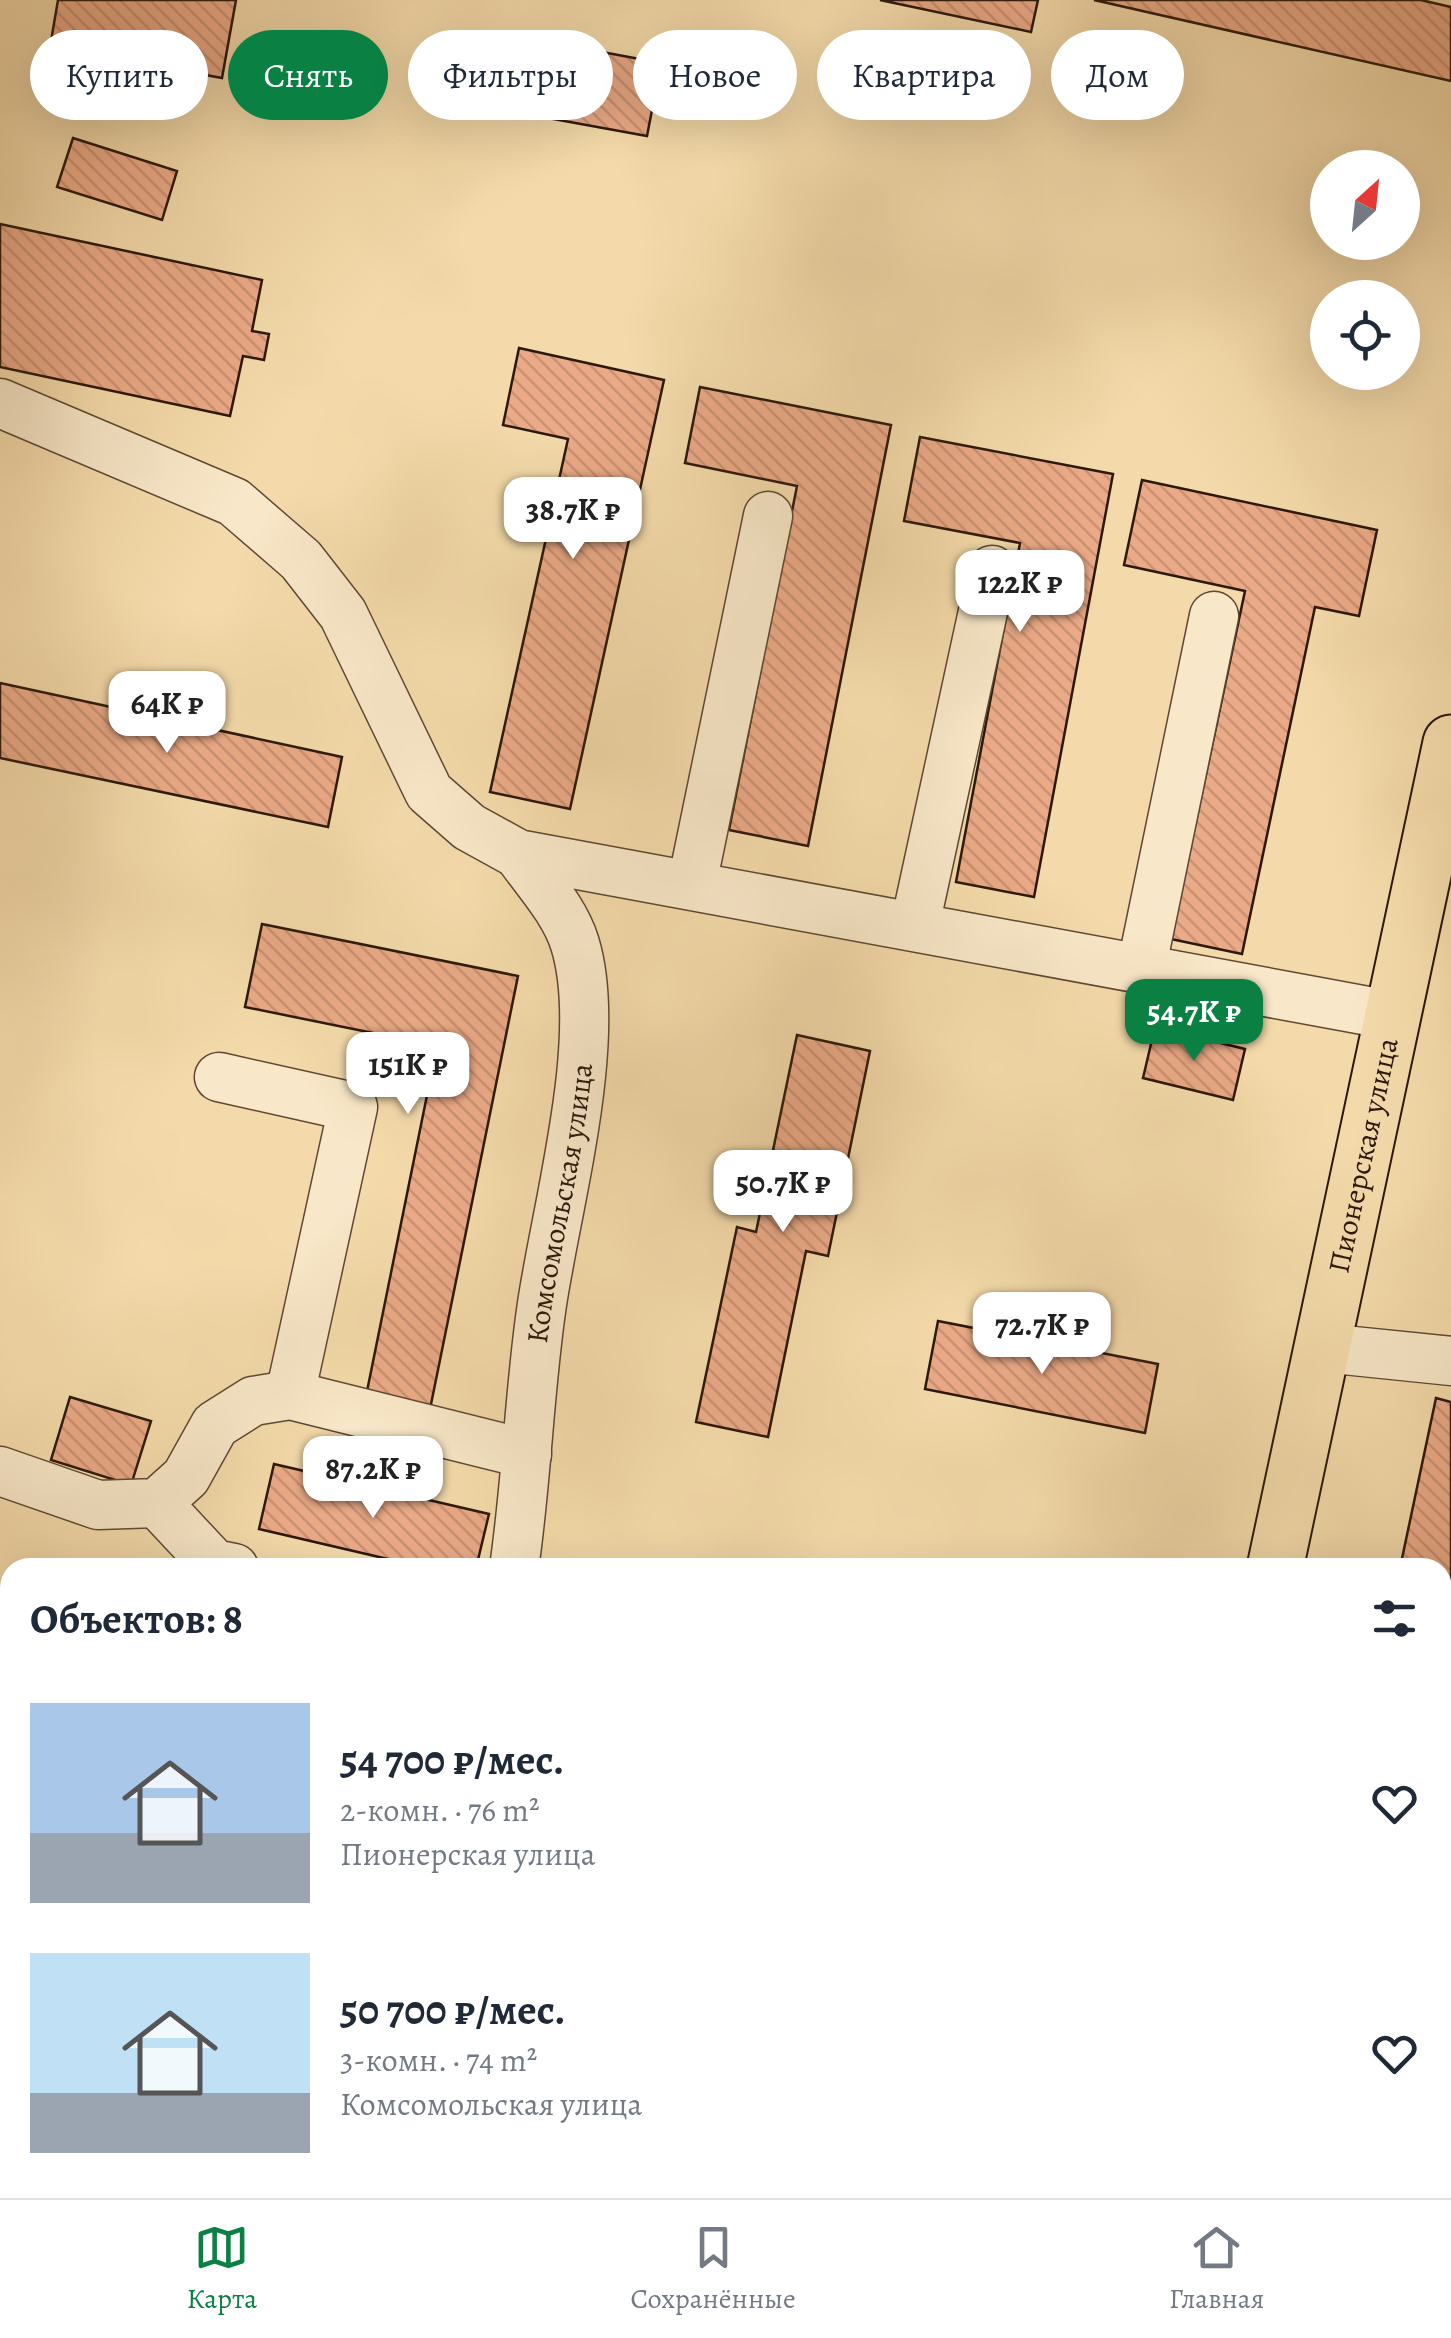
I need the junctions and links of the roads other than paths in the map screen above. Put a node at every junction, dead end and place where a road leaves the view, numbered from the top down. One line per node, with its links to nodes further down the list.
1 (0, 402): 7 (street)
2 (768, 516): 8 (street)
3 (992, 570): 9 (street)
4 (1214, 616): 10 (street)
5 (1451, 743): 6 (main road, Пионерская улица)
6 (1442, 838): 11 (main road, Пионерская улица)
7 (518, 854): 8 (street); 16 (street, Комсомольская улица)
8 (692, 884): 9 (street)
9 (915, 926): 10 (street)
10 (1141, 970): 11 (street)
11 (1390, 1014): 13 (main road, Пионерская улица)
12 (220, 1077): 15 (street)
13 (1324, 1348): 14 (street); 21 (main road, Пионерская улица)
14 (1451, 1360)
15 (290, 1395): 16 (street); 18 (street)
16 (527, 1454): 20 (street, Комсомольская улица)
17 (0, 1471): 18 (street)
18 (156, 1503): 19 (street)
19 (208, 1558)
20 (527, 1558)
21 (1277, 1558)

